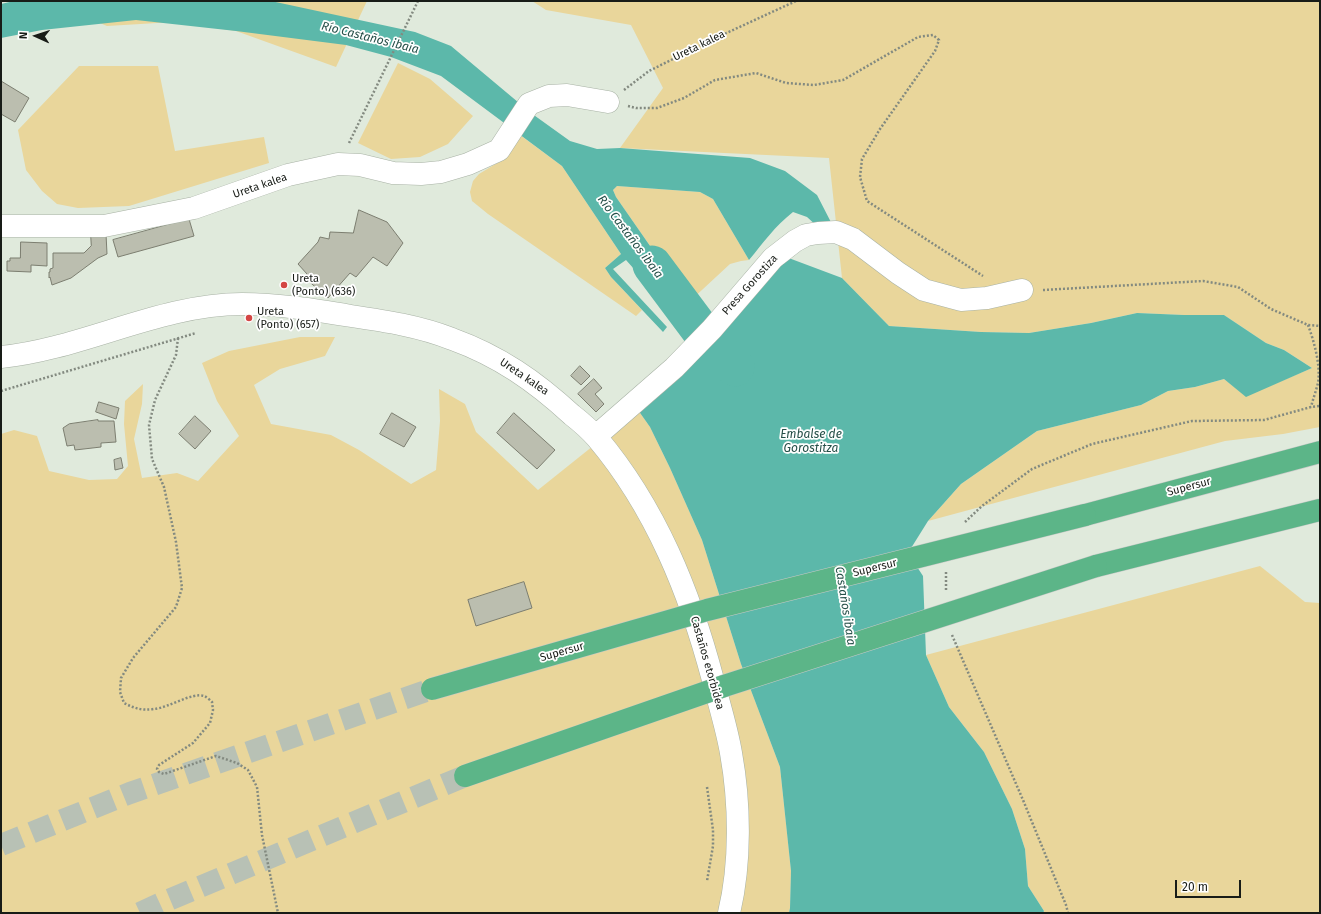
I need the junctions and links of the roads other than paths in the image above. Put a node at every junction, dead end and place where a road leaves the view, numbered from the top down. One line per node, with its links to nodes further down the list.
1 (608, 102): 2 (street, Ureta kalea)
2 (1, 226)
3 (1022, 290): 5 (street, Presa Gorostiza)
4 (1, 357): 5 (street, Ureta kalea)
5 (596, 436): 10 (street, Castaños etorbidea)
6 (1320, 452): 8 (highway, Supersur, bridge)
7 (1320, 510): 9 (highway, bridge)
8 (432, 689)
9 (465, 776)
10 (729, 913)

